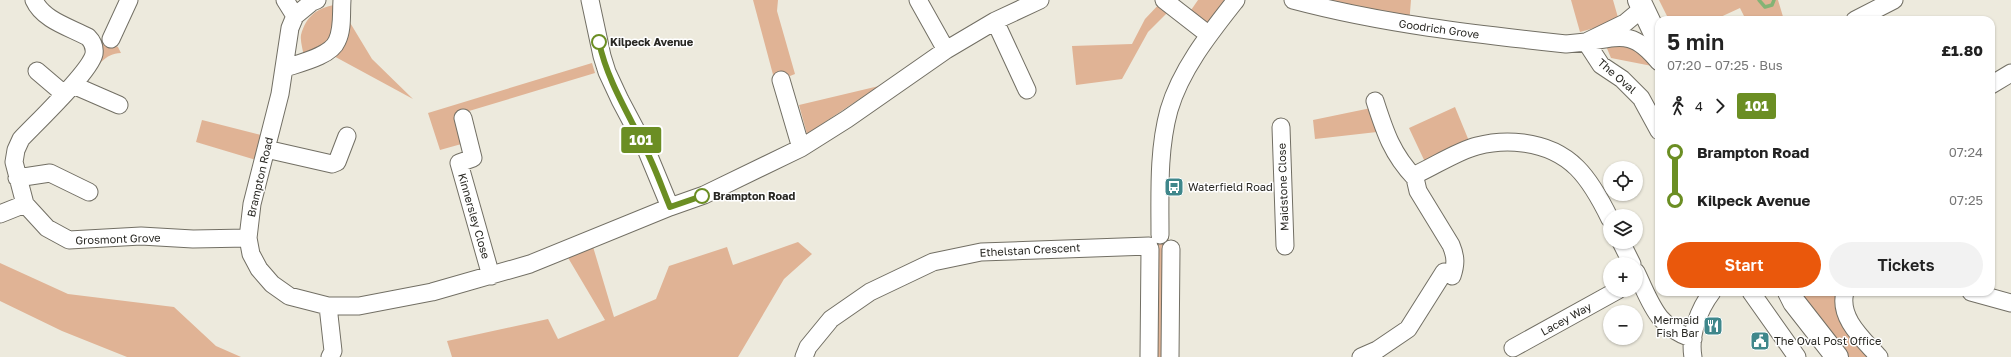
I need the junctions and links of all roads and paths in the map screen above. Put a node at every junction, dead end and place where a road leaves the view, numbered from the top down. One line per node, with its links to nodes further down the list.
1 (34, 0): 28 (street, Grosmont Grove)
2 (129, 0): 19 (street)
3 (285, 0): 14 (street)
4 (317, 0): 14 (street)
5 (342, 0): 23 (street)
6 (591, 0): 42 (street)
7 (918, 0): 21 (street)
8 (1040, 0): 16 (street, Brampton Road)
9 (1164, 0): 18 (street)
10 (1236, 0): 18 (street)
11 (1293, 0): 20 (street, Goodrich Grove)
12 (1894, 0): 15 (street)
13 (1641, 4): 17 (highway); 20 (street, Goodrich Grove)
14 (295, 16): 23 (street, Brampton Road)
15 (1863, 16)
16 (995, 21): 21 (street, Brampton Road); 29 (street)
17 (1655, 34)
18 (1209, 35): 46 (street)
19 (111, 39)
20 (1586, 42): 22 (street, Goodrich Grove); 33 (street, The Oval)
21 (946, 50): 36 (street, Brampton Road)
22 (1655, 57)
23 (285, 68): 37 (street, Brampton Road)
24 (37, 71): 28 (street)
25 (2011, 73): 27 (street)
26 (781, 80): 36 (street)
27 (1995, 83)
28 (68, 89): 31 (street); 38 (street, Grosmont Grove)
29 (1028, 90)
30 (1375, 101): 39 (street)
31 (120, 105)
32 (463, 118): 48 (street, Kinnersley Close)
33 (1655, 124)
34 (1281, 127): 47 (street, Maidstone Close)
35 (347, 136): 37 (street)
36 (800, 148): 42 (street, Brampton Road)
37 (266, 149): 45 (street, Brampton Road)
38 (17, 178): 40 (street); 41 (street, Grosmont Grove)
39 (1414, 178): 43 (street); 64 (street)
40 (89, 192)
41 (25, 204): 44 (street); 45 (street, Grosmont Grove)
42 (670, 207): 48 (street, Brampton Road)
43 (1605, 209)
44 (0, 214)
45 (248, 238): 57 (street, Brampton Road)
46 (1153, 243): 61 (street, Ethelstan Crescent); 62 (street); 63 (street)
47 (1285, 246)
48 (491, 276): 57 (street, Brampton Road)
49 (1643, 287): 58 (street)
50 (1710, 296): 58 (street)
51 (1753, 296): 66 (street)
52 (1792, 296): 67 (highway)
53 (1844, 296): 68 (street)
54 (1986, 296): 56 (street)
55 (1605, 297): 59 (street, Lacey Way)
56 (2011, 303)
57 (328, 306): 60 (street)
58 (1693, 339): 65 (street)
59 (1513, 348)
60 (330, 357)
61 (804, 357)
62 (1149, 357)
63 (1170, 357)
64 (1361, 357)
65 (1693, 357)
66 (1797, 357)
67 (1837, 357)
68 (1879, 357)

